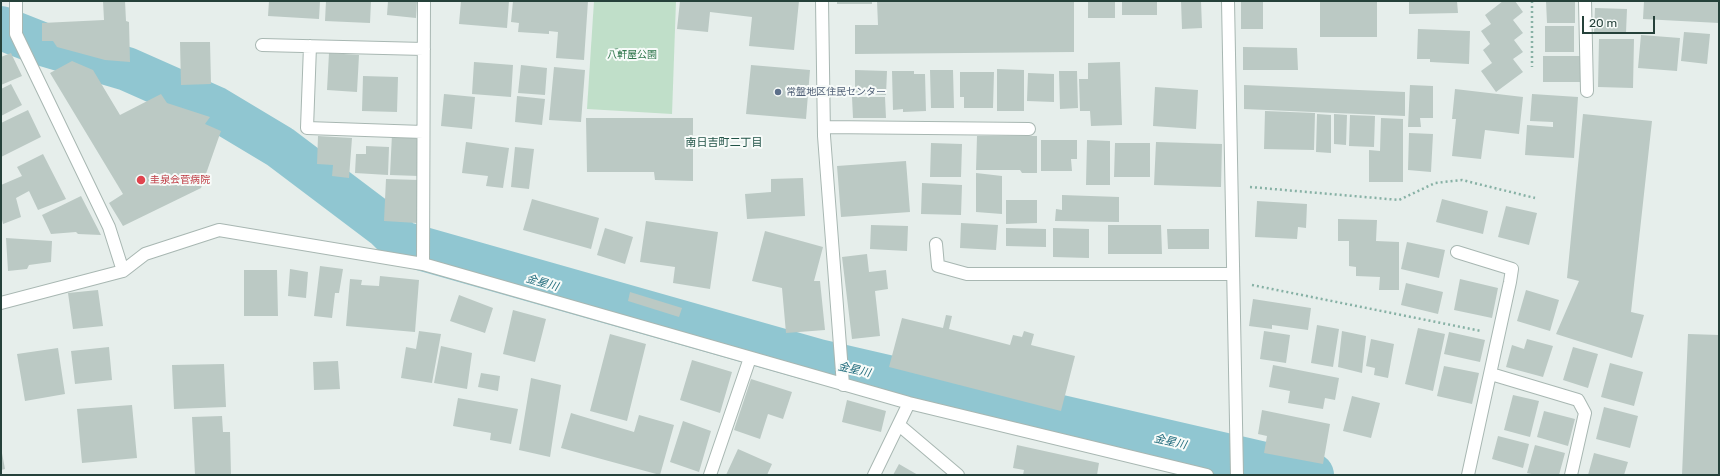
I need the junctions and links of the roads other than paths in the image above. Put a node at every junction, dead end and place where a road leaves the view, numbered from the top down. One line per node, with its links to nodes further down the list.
1 (16, 1): 16 (street)
2 (424, 1): 8 (street)
3 (822, 1): 10 (street)
4 (1228, 1): 17 (street)
5 (1585, 1): 9 (street)
6 (262, 45): 7 (street)
7 (310, 46): 8 (street); 12 (street)
8 (424, 49): 12 (street)
9 (1587, 91)
10 (824, 127): 11 (street); 21 (street)
11 (1029, 129)
12 (423, 132): 15 (street)
13 (936, 244): 17 (street)
14 (1457, 252): 20 (street)
15 (422, 264): 16 (street); 19 (street)
16 (123, 270): 18 (street)
17 (1233, 278): 28 (street)
18 (1, 303)
19 (750, 358): 21 (street); 24 (street)
20 (1490, 374): 29 (street); 30 (street)
21 (843, 385): 22 (street)
22 (909, 403): 23 (street); 27 (street)
23 (899, 425): 25 (street); 26 (street)
24 (710, 475)
25 (874, 475)
26 (958, 475)
27 (1207, 475)
28 (1237, 475)
29 (1468, 475)
30 (1572, 475)

